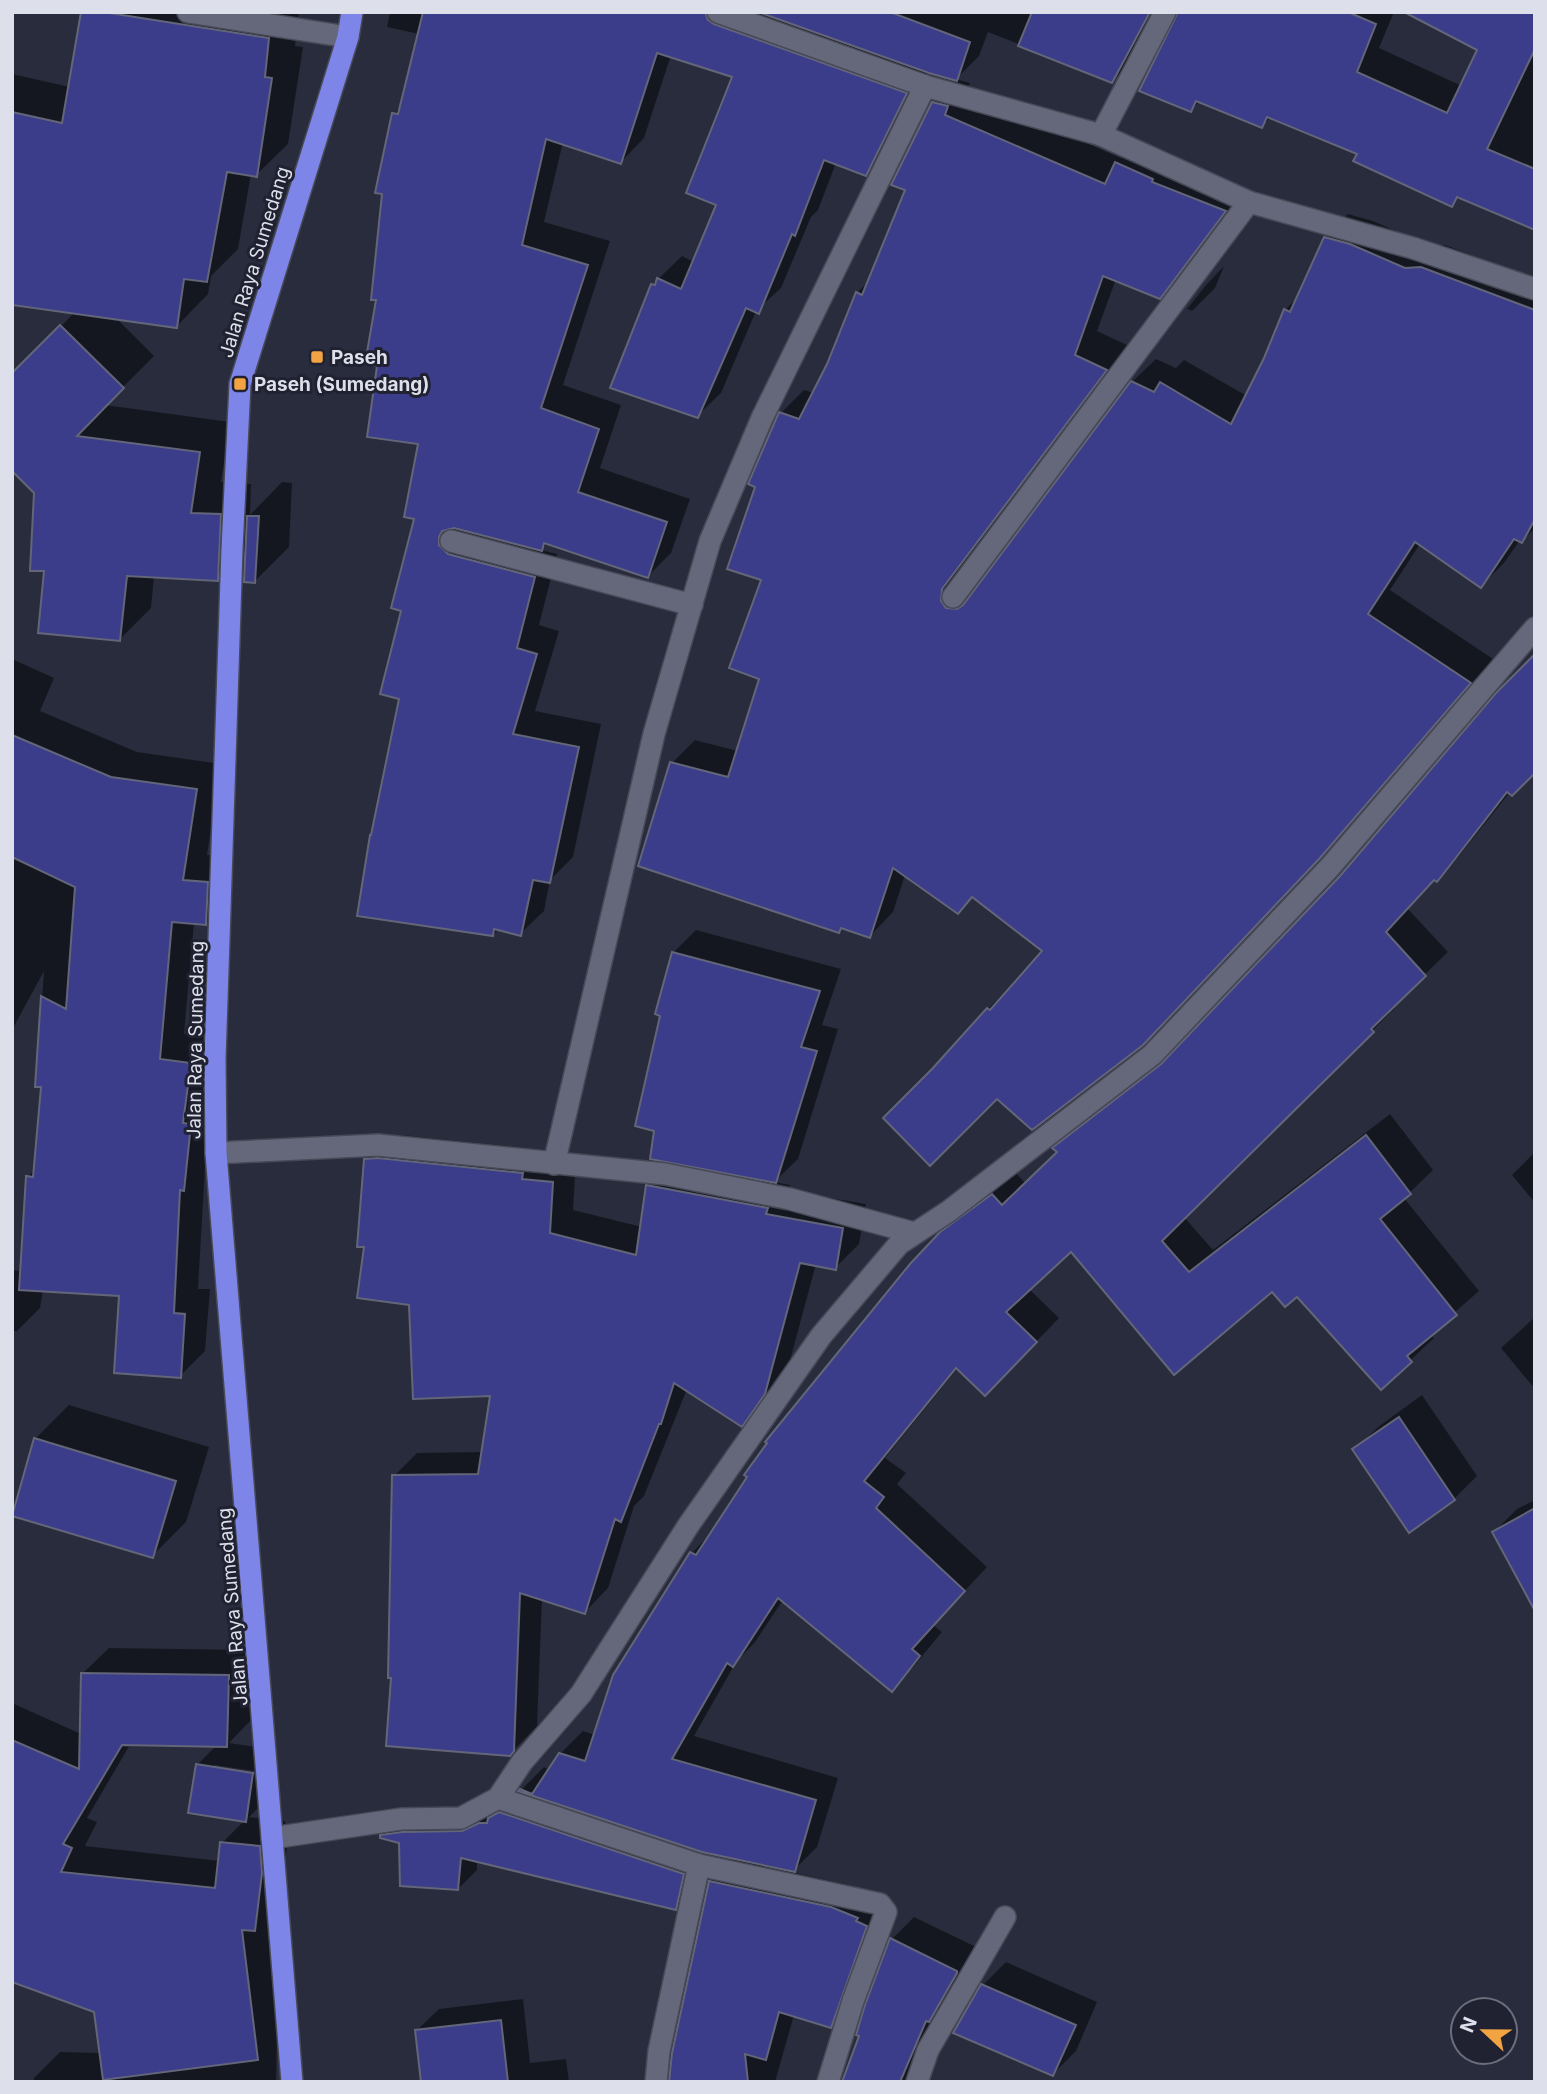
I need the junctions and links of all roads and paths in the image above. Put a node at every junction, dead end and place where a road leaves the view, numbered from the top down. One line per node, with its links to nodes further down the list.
1 (188, 12): 5 (street)
2 (352, 12): 5 (highway, Jalan Raya Sumedang)
3 (718, 12): 6 (street)
4 (1165, 12): 7 (street)
5 (348, 37): 14 (highway, Jalan Raya Sumedang)
6 (925, 86): 7 (street); 12 (street)
7 (1101, 135): 8 (street)
8 (1250, 202): 9 (street); 11 (street)
9 (1535, 289)
10 (451, 541): 12 (street)
11 (953, 597)
12 (692, 605): 15 (street)
13 (1535, 628): 16 (street)
14 (216, 1153): 15 (street); 18 (highway, Jalan Raya Sumedang)
15 (554, 1164): 16 (street)
16 (914, 1233): 17 (street)
17 (498, 1798): 18 (street); 19 (street)
18 (272, 1838): 21 (highway, Jalan Raya Sumedang)
19 (699, 1865): 22 (street); 23 (street)
20 (1005, 1917): 24 (street)
21 (292, 2082)
22 (656, 2082)
23 (828, 2082)
24 (917, 2082)

